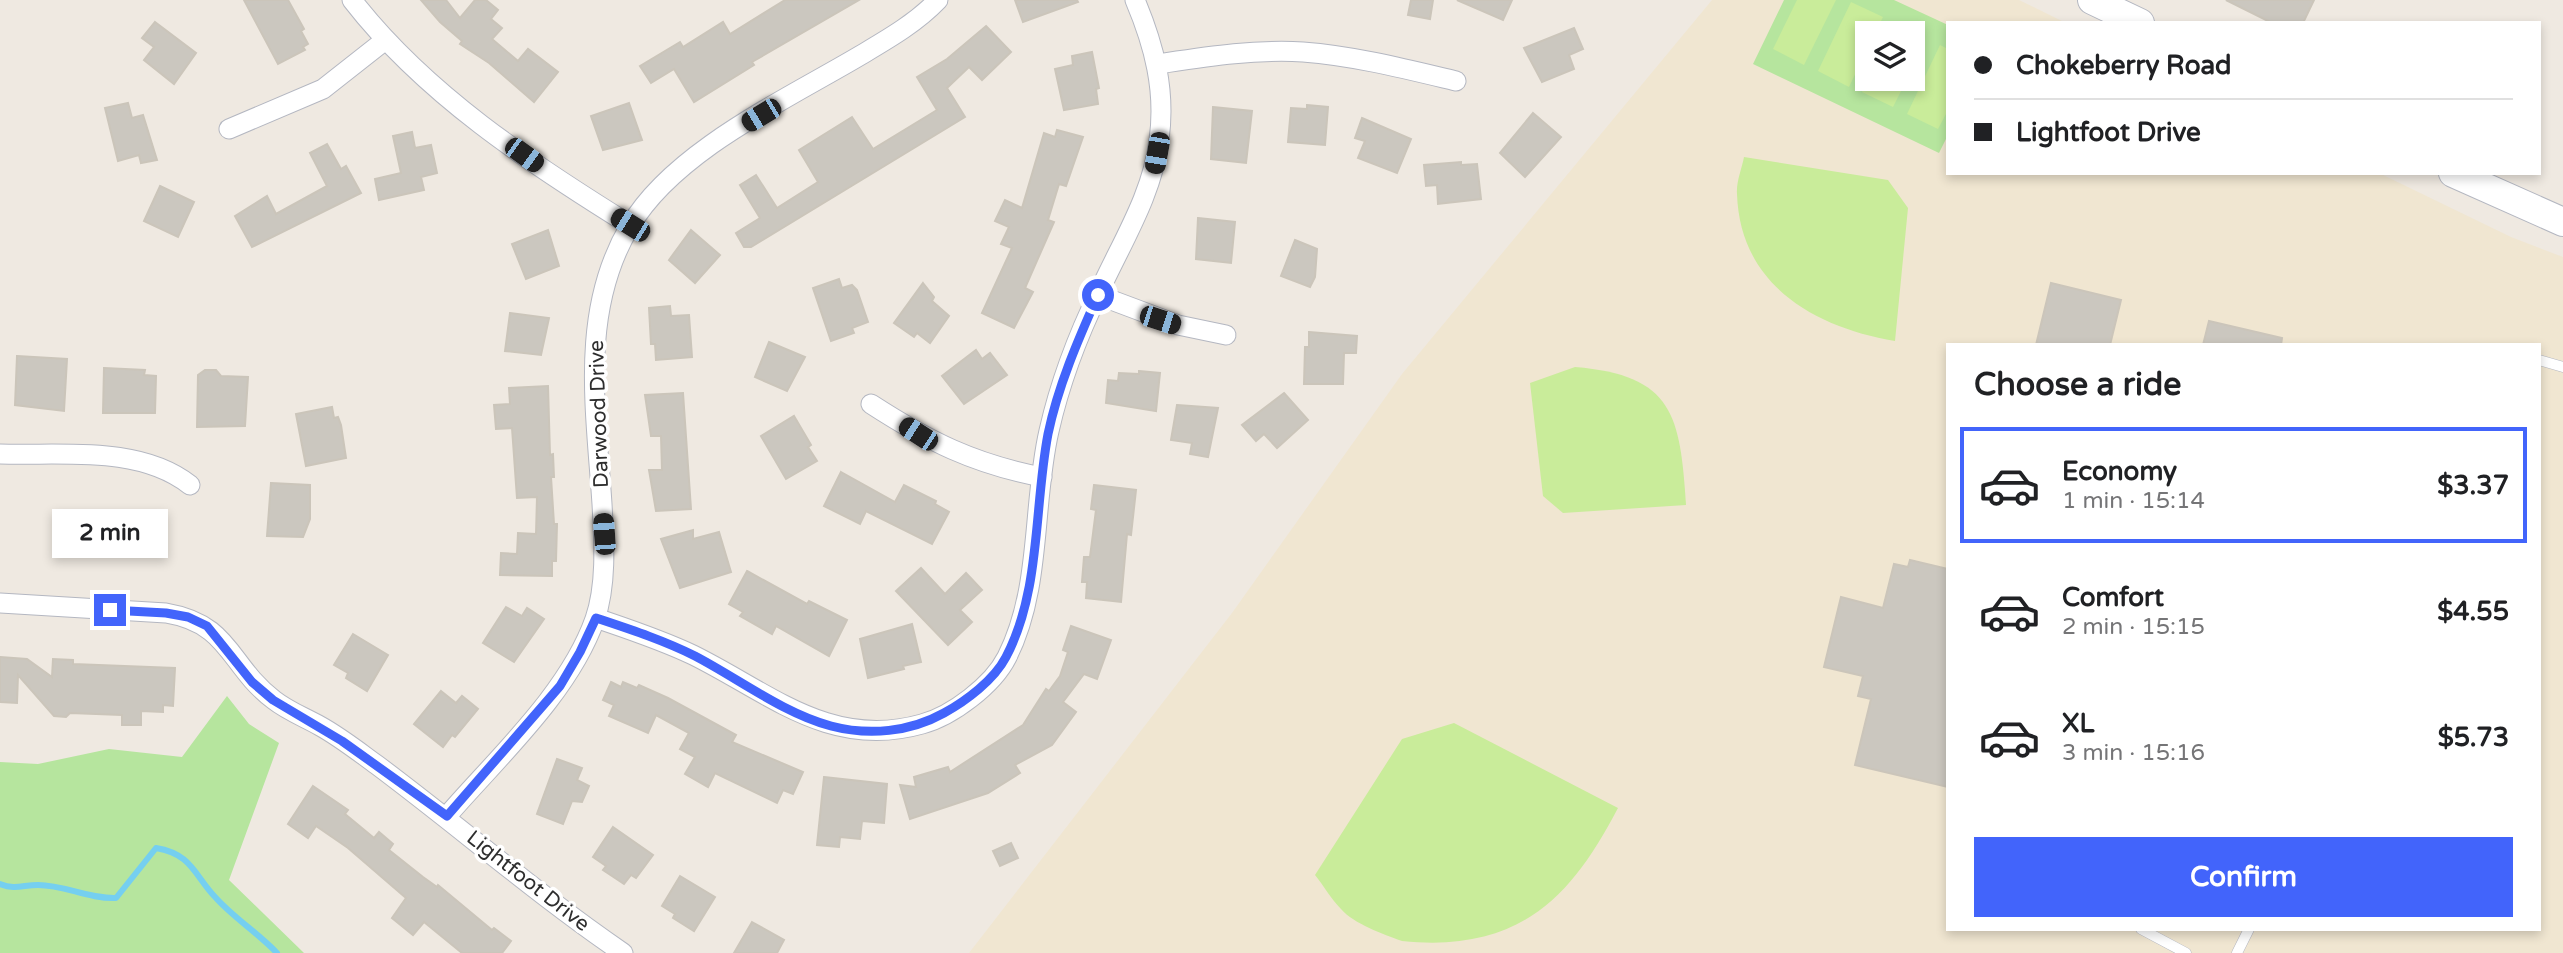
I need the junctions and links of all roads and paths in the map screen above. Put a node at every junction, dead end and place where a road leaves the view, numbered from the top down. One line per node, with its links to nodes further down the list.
1 (352, 0): 6 (street)
2 (938, 0): 12 (street, Darwood Drive)
3 (1135, 0): 7 (street)
4 (2092, 0): 5 (main road)
5 (2136, 21)
6 (384, 41): 9 (street); 12 (street)
7 (1158, 64): 8 (street); 13 (street)
8 (1456, 81)
9 (229, 129)
10 (2458, 175): 11 (main road)
11 (2563, 222)
12 (630, 225): 22 (street, Darwood Drive)
13 (1098, 295): 14 (street); 19 (street)
14 (1226, 335)
15 (2541, 361): 16 (lane)
16 (2563, 367)
17 (871, 404): 19 (street)
18 (0, 454): 20 (street)
19 (1042, 477): 22 (street)
20 (190, 485)
21 (0, 603): 23 (street, Lightfoot Drive)
22 (596, 618): 23 (street, Darwood Drive)
23 (447, 816): 26 (street, Lightfoot Drive)
24 (2145, 931): 27 (lane)
25 (2248, 931): 28 (lane)
26 (623, 953)
27 (2186, 953)
28 (2237, 953)

